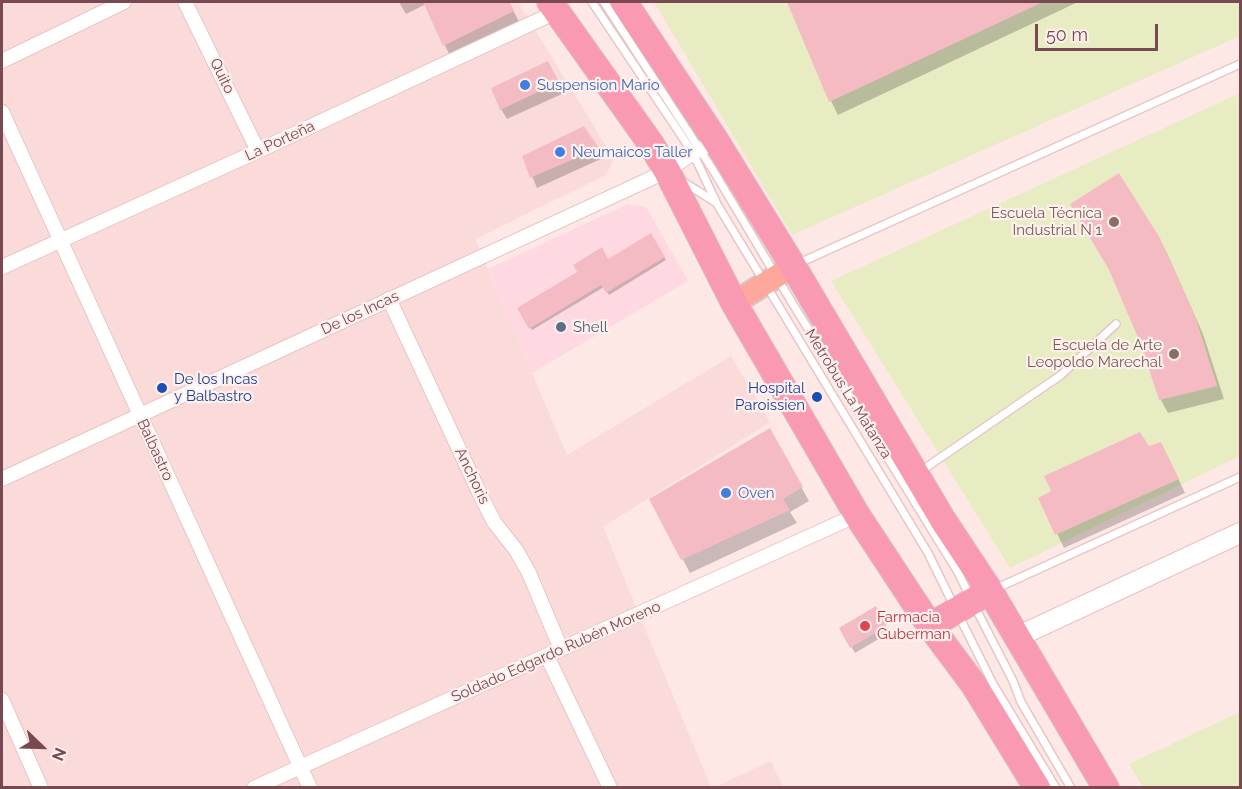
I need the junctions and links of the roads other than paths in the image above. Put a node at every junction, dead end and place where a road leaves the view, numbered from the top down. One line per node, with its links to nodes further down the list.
1 (124, 2): 6 (street)
2 (185, 2): 10 (street, Quito)
3 (592, 2): 9 (lane, Metrobus La Matanza)
4 (610, 3): 9 (highway)
5 (553, 7): 10 (street, La Porteña); 11 (highway)
6 (2, 61)
7 (1240, 64): 15 (lane)
8 (2, 112): 13 (street, Balbastro)
9 (703, 148): 11 (street, De los Incas); 12 (lane, Metrobus La Matanza); 15 (highway)
10 (258, 151): 13 (street, La Porteña)
11 (667, 171): 12 (lane, Metrobus La Matanza); 16 (street, De los Incas); 17 (highway)
12 (717, 204): 15 (lane, Metrobus La Matanza)
13 (59, 240): 14 (street, La Porteña); 19 (street, Balbastro)
14 (2, 267)
15 (778, 275): 17 (main road); 20 (highway); 25 (lane, Metrobus La Matanza); 25 (lane, Metrobus La Matanza)
16 (389, 299): 19 (street, De los Incas); 28 (street, Anchoris)
17 (734, 303): 23 (highway)
18 (1116, 324): 20 (lane)
19 (139, 415): 22 (street, De los Incas); 31 (street, Balbastro)
20 (916, 474): 25 (highway)
21 (1240, 477): 25 (lane)
22 (2, 479)
23 (857, 515): 26 (highway); 28 (street, Soldado Edgardo Rubén Moreno)
24 (1240, 533): 27 (street)
25 (973, 601): 26 (highway); 27 (highway); 37 (lane, Metrobus La Matanza); 38 (lane, Metrobus La Matanza)
26 (930, 626): 36 (highway)
27 (1017, 637): 39 (highway)
28 (561, 650): 29 (street, Soldado Edgardo Rubén Moreno)
29 (547, 656): 31 (street, Soldado Edgardo Rubén Moreno); 35 (street)
30 (2, 700): 32 (street)
31 (300, 766): 33 (street, Soldado Edgardo Rubén Moreno); 34 (street, Balbastro)
32 (41, 788)
33 (254, 788)
34 (310, 788)
35 (610, 788)
36 (1037, 788)
37 (1056, 788)
38 (1071, 788)
39 (1106, 788)

